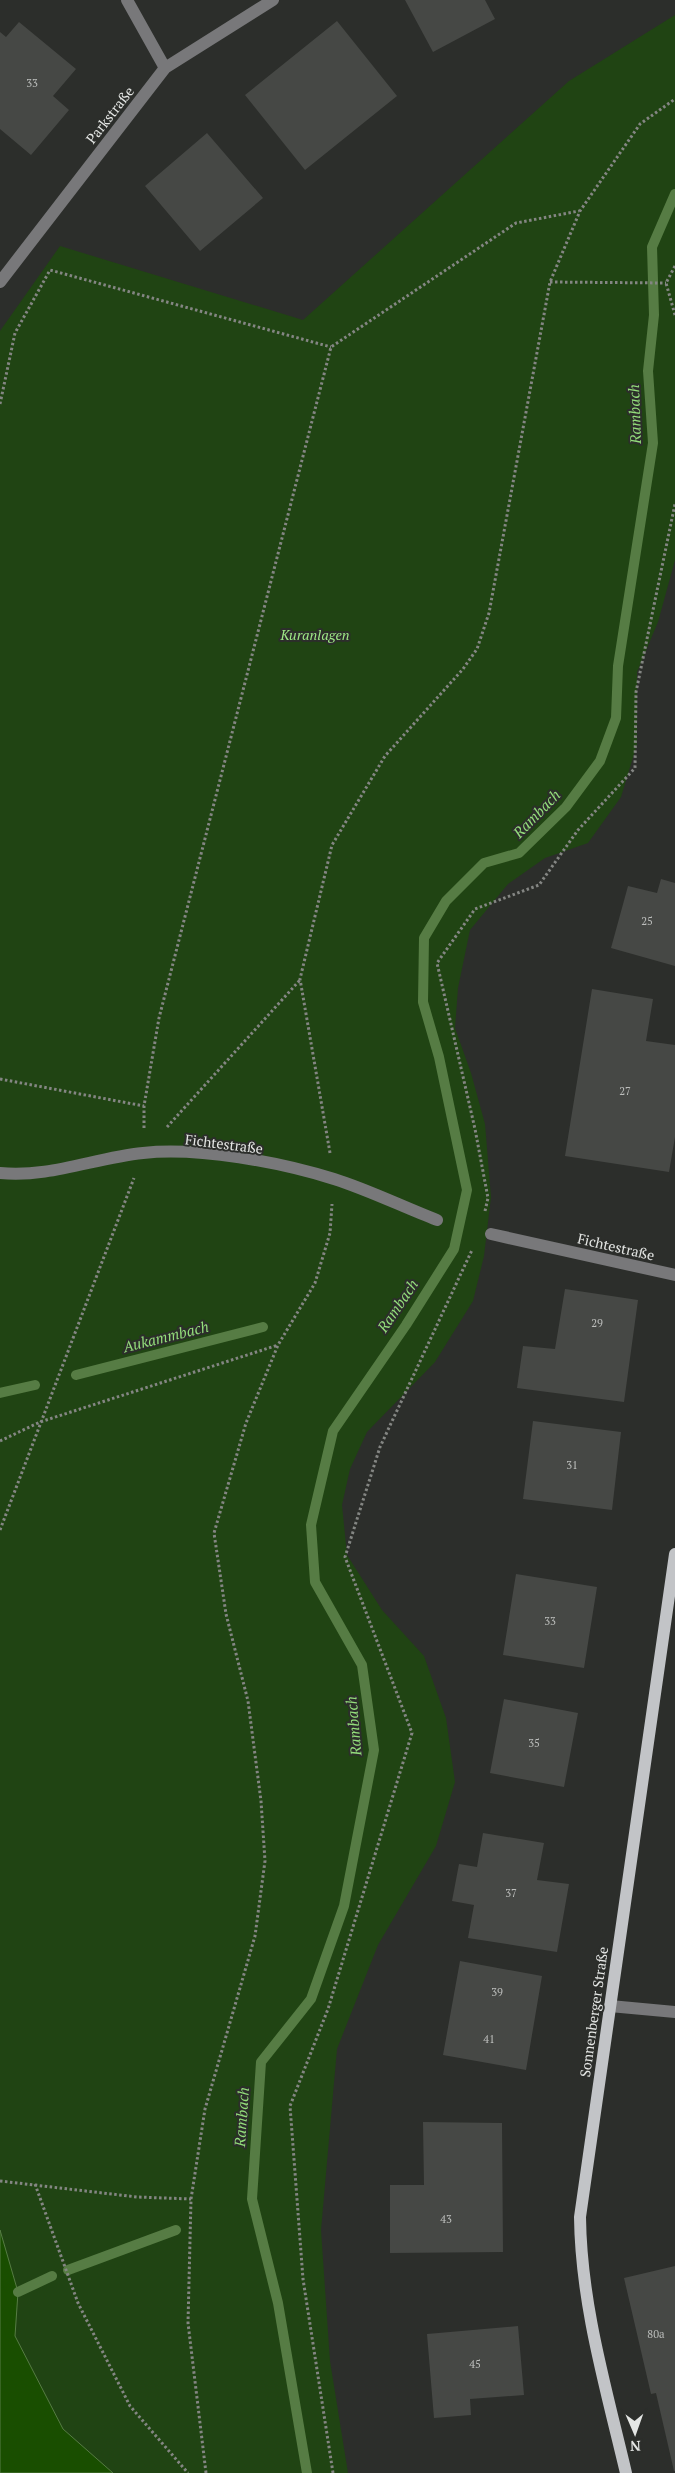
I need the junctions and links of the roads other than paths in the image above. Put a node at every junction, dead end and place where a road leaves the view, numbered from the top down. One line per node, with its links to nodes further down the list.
1 (127, 0): 3 (street)
2 (273, 0): 3 (street, Parkstraße)
3 (165, 68): 4 (street, Parkstraße)
4 (0, 282)
5 (0, 1173): 6 (street, Fichtestraße)
6 (437, 1220)
7 (491, 1234): 8 (street, Fichtestraße)
8 (675, 1275)
9 (675, 1554): 10 (main road, Sonnenberger Straße)
10 (610, 2006): 11 (street); 12 (main road, Sonnenberger Straße)
11 (675, 2012)
12 (626, 2473)

